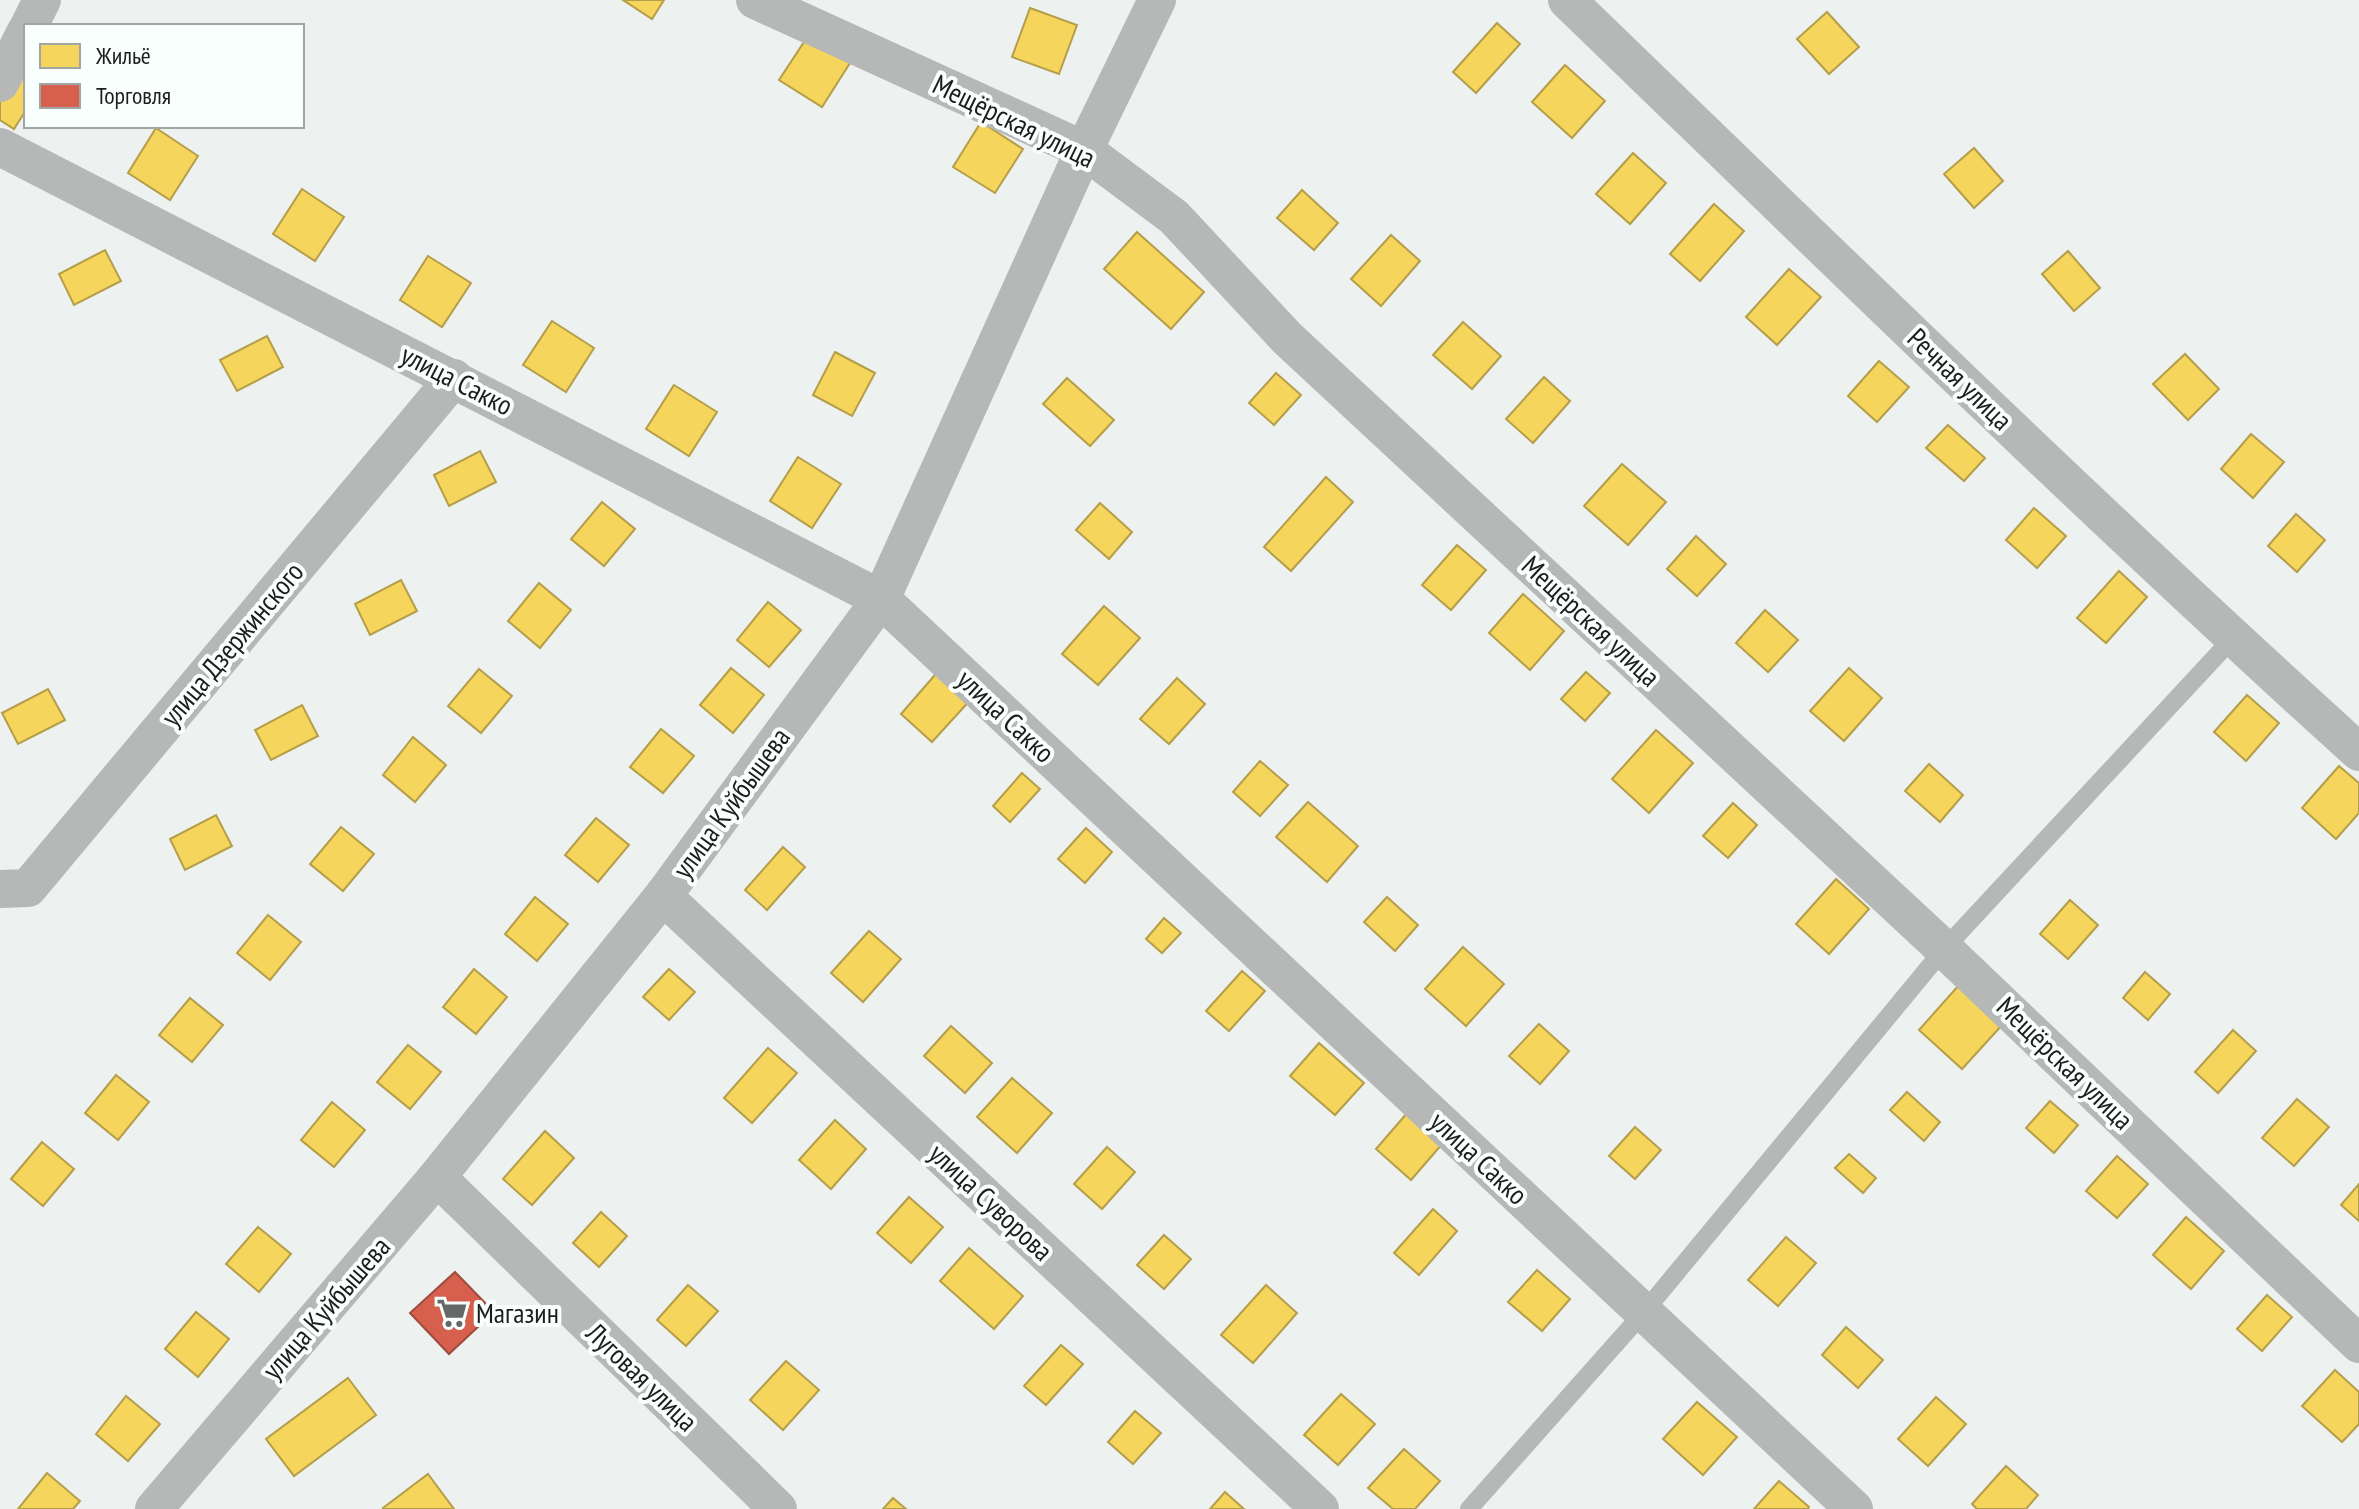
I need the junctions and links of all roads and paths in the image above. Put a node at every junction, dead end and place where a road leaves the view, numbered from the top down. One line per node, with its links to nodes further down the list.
1 (42, 0): 5 (street)
2 (755, 0): 9 (street, Мещёрская улица)
3 (1157, 0): 9 (street, улица Куйбышева)
4 (1567, 0): 12 (street, Речная улица)
5 (30, 24)
6 (24, 35): 7 (street)
7 (0, 83)
8 (0, 147): 10 (street, улица Сакко)
9 (1084, 150): 11 (street, улица Куйбышева); 16 (street, Мещёрская улица)
10 (454, 378): 11 (street, улица Сакко); 14 (street, улица Дзержинского)
11 (881, 599): 15 (street, улица Куйбышева); 18 (street, улица Сакко)
12 (2233, 638): 13 (street, Речная улица); 16 (lane)
13 (2359, 752)
14 (0, 889)
15 (663, 896): 17 (street, улица Куйбышева); 22 (street, улица Суворова)
16 (1944, 949): 18 (lane); 19 (street, Мещёрская улица)
17 (437, 1177): 20 (street, улица Куйбышева); 21 (street, Луговая улица)
18 (1644, 1312): 23 (lane); 24 (street, улица Сакко)
19 (2359, 1344)
20 (154, 1509)
21 (778, 1509)
22 (1320, 1509)
23 (1469, 1509)
24 (1854, 1509)

